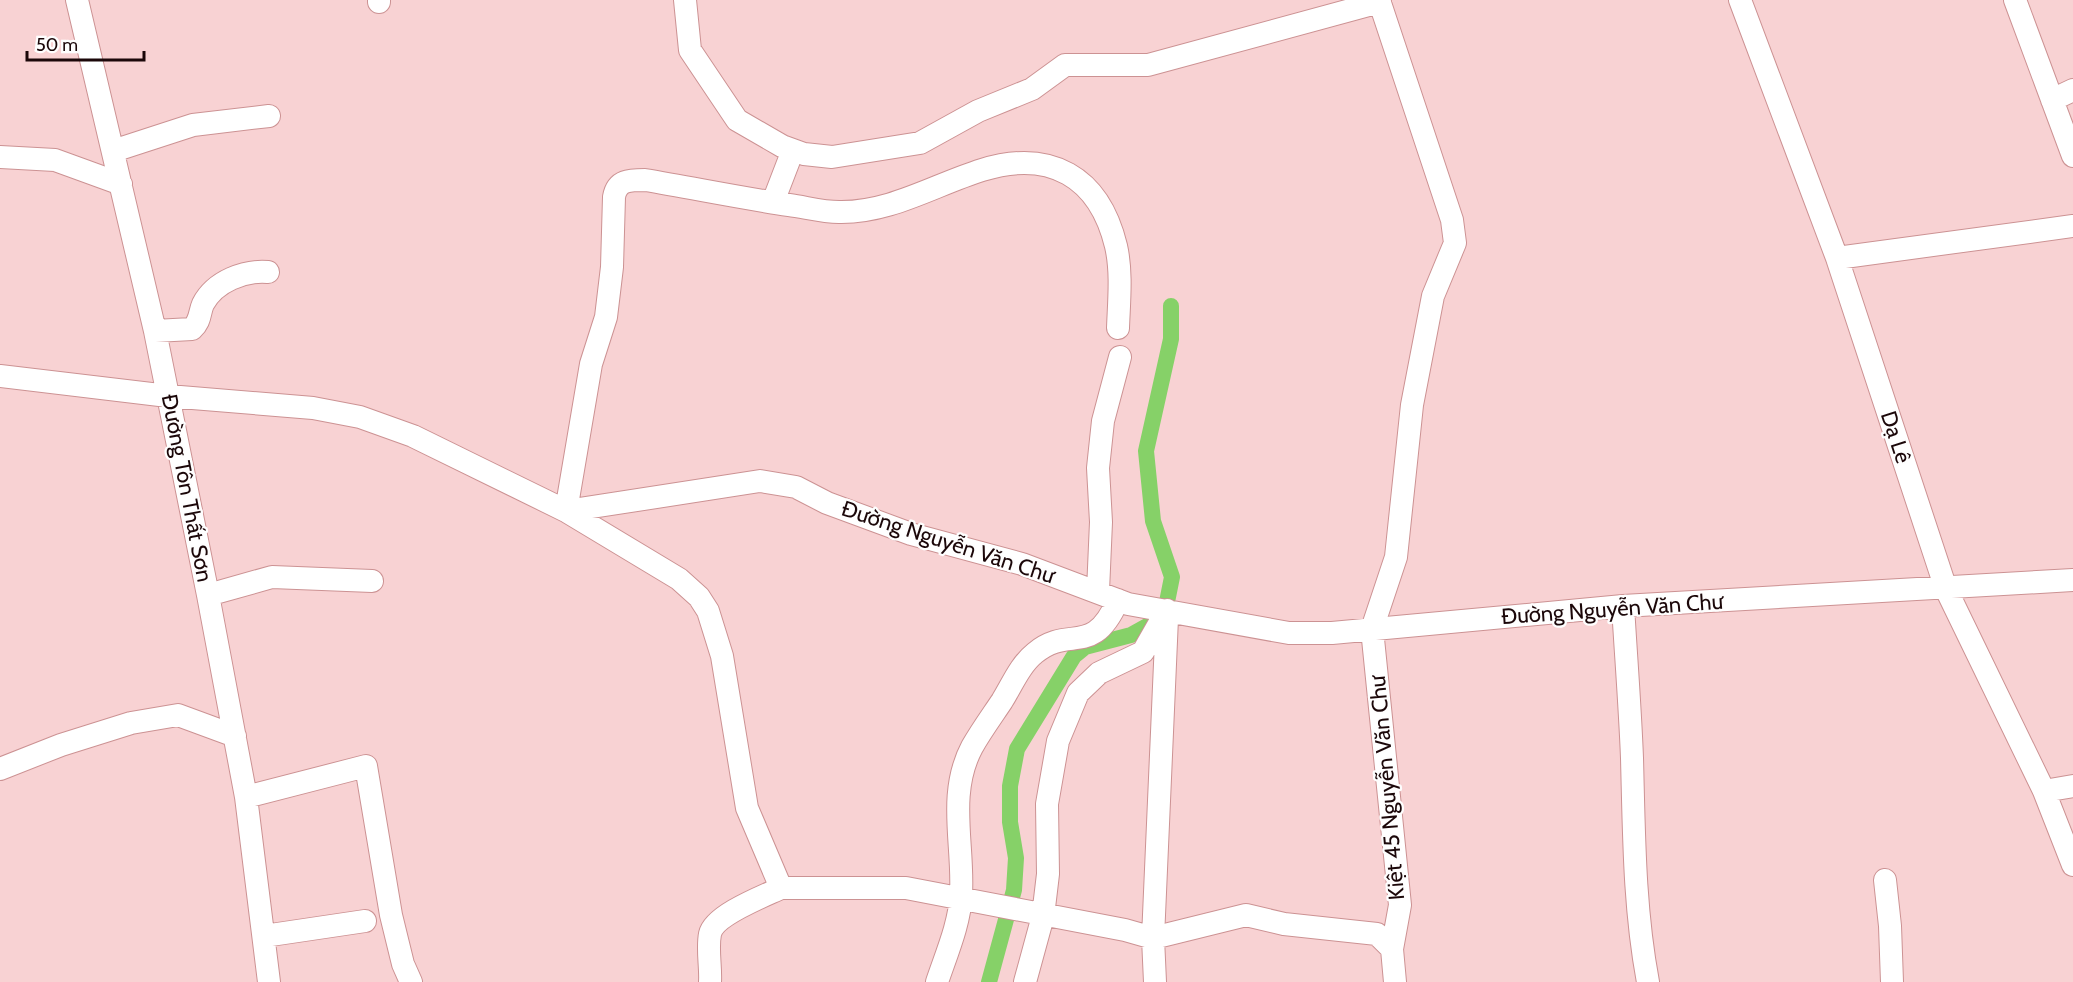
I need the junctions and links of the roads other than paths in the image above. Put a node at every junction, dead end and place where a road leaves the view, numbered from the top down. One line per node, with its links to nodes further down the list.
1 (77, 0): 9 (street, Đường Tôn Thất Sơn)
2 (685, 0): 10 (street)
3 (1740, 0): 16 (street, Dạ Lê)
4 (2015, 0): 7 (street)
5 (1379, 1): 10 (street); 31 (street)
6 (2073, 90): 7 (street)
7 (2052, 100): 11 (street)
8 (269, 116): 9 (street)
9 (113, 152): 13 (street, Đường Tôn Thất Sơn)
10 (791, 156): 14 (street)
11 (2073, 156)
12 (0, 157): 13 (street)
13 (121, 184): 19 (street, Đường Tôn Thất Sơn)
14 (775, 196): 18 (street); 23 (street)
15 (2073, 226): 16 (street)
16 (1837, 258): 26 (street, Dạ Lê)
17 (268, 272): 19 (street)
18 (1118, 328)
19 (155, 331): 22 (street, Đường Tôn Thất Sơn)
20 (1120, 357): 28 (street)
21 (0, 376): 22 (street)
22 (168, 396): 23 (street); 27 (street, Đường Tôn Thất Sơn)
23 (566, 511): 28 (street, Đường Nguyễn Văn Chư); 39 (street)
24 (2073, 580): 26 (street, Đường Nguyễn Văn Chư)
25 (372, 581): 27 (street)
26 (1946, 589): 29 (street, Đường Nguyễn Văn Chư); 35 (street, Dạ Lê)
27 (208, 596): 32 (street, Đường Tôn Thất Sơn)
28 (1115, 598): 30 (street, Đường Nguyễn Văn Chư); 40 (street)
29 (1623, 606): 31 (street, Đường Nguyễn Văn Chư); 53 (street)
30 (1161, 610): 31 (street, Đường Nguyễn Văn Chư); 41 (street); 44 (street)
31 (1372, 629): 45 (street, Kiệt 45 Nguyễn Văn Chư)
32 (235, 736): 33 (street); 36 (street, Đường Tôn Thất Sơn)
33 (0, 769)
34 (2073, 786): 35 (street)
35 (2044, 791): 37 (street, Dạ Lê)
36 (246, 797): 43 (street, Đường Tôn Thất Sơn); 47 (street)
37 (2073, 865)
38 (1885, 880): 54 (street)
39 (781, 888): 40 (street); 48 (street)
40 (961, 898): 41 (street); 49 (street)
41 (1041, 915): 44 (street); 50 (street)
42 (365, 921): 43 (street)
43 (264, 936): 46 (street, Đường Tôn Thất Sơn)
44 (1153, 939): 45 (street); 51 (street)
45 (1392, 949): 52 (street, Kiệt 45 Nguyễn Văn Chư)
46 (269, 982)
47 (411, 982)
48 (710, 982)
49 (937, 982)
50 (1025, 982)
51 (1155, 982)
52 (1395, 982)
53 (1648, 982)
54 (1892, 982)

